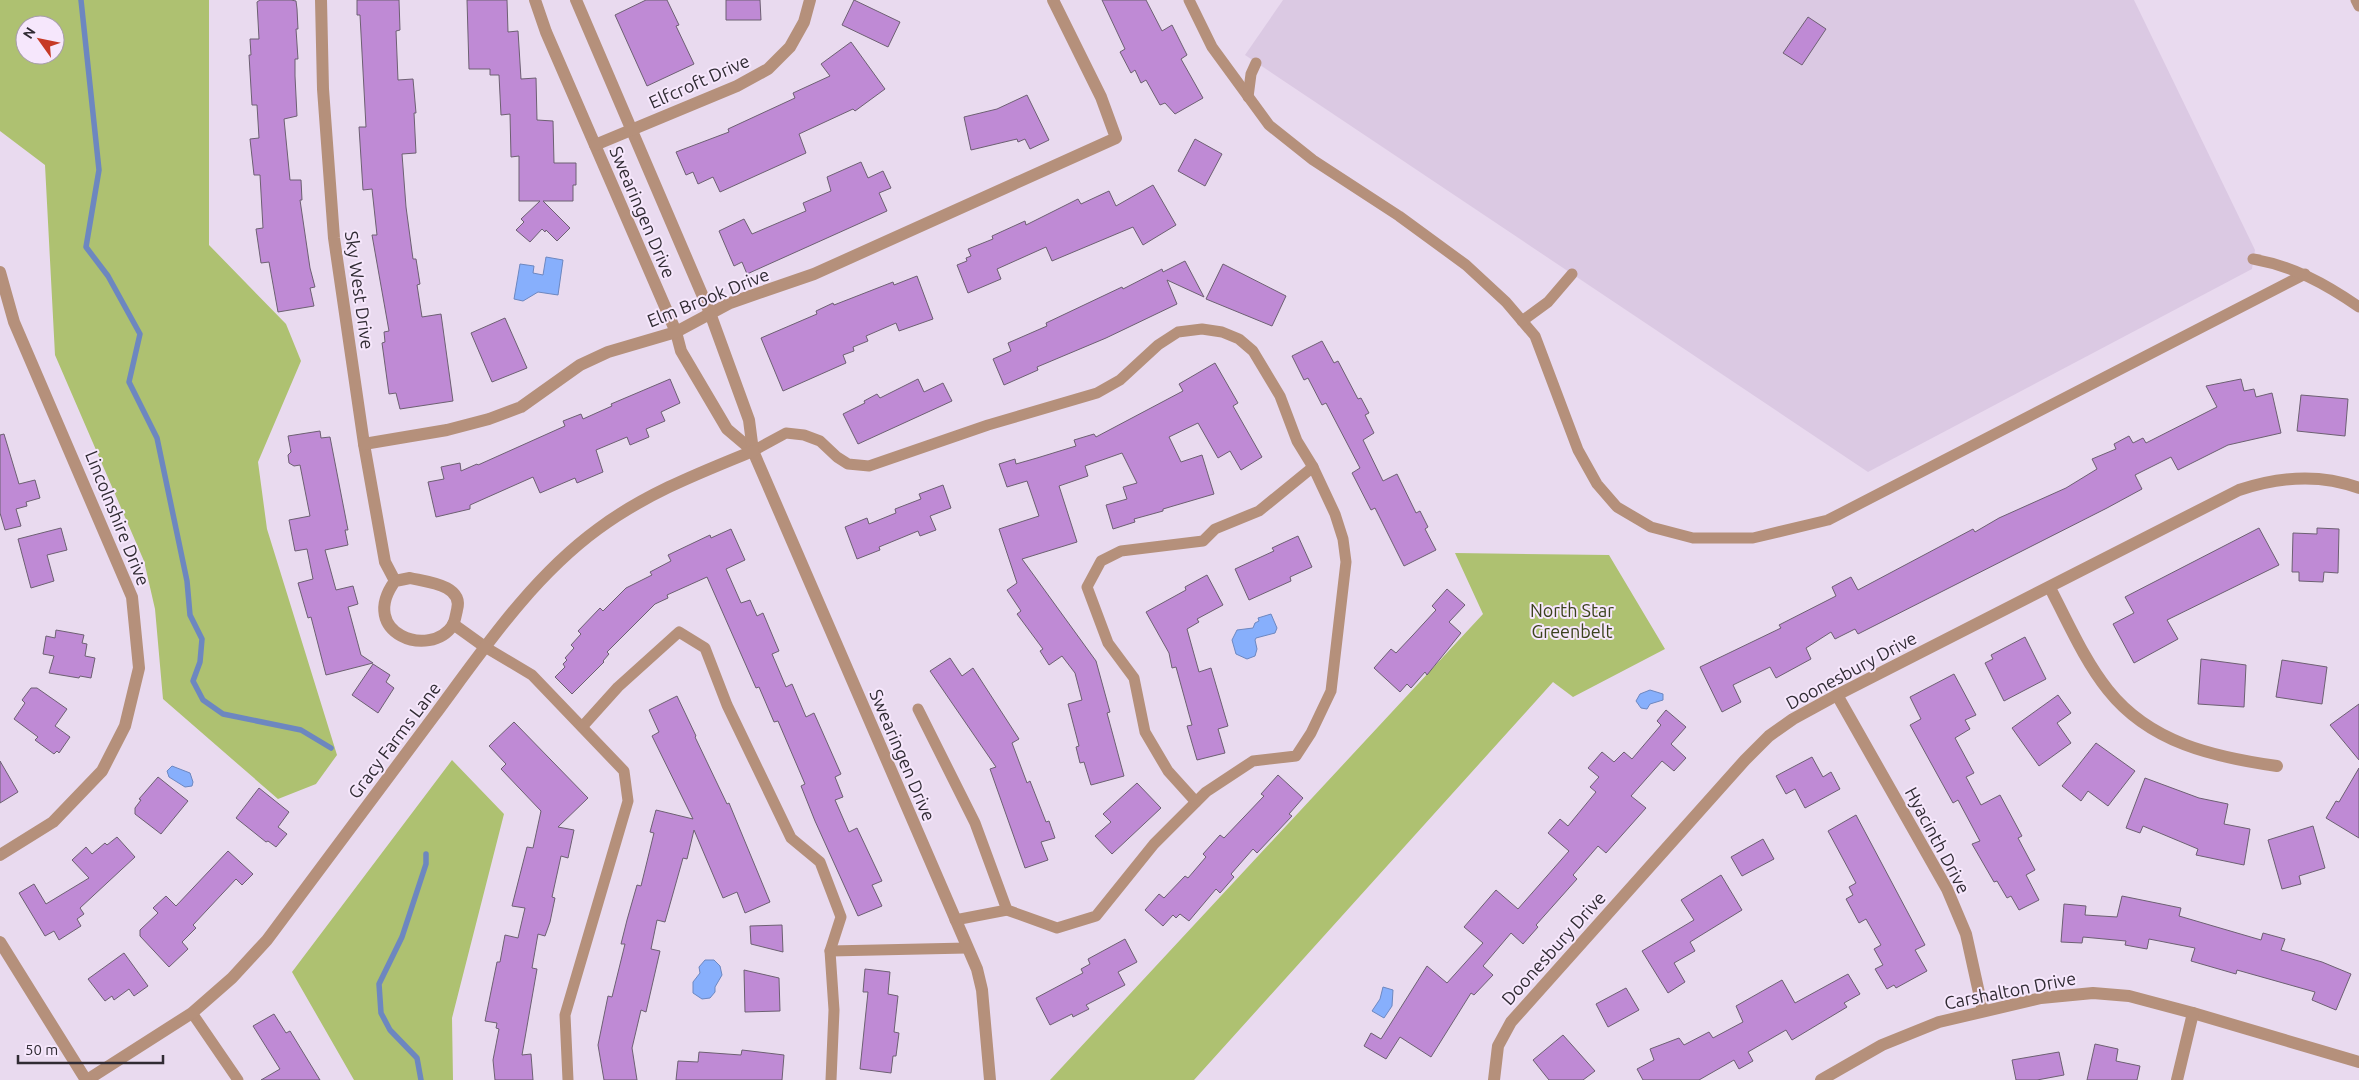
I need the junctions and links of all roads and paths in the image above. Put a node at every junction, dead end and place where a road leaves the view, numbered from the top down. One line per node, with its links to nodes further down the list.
1 (321, 0): 21 (street, Sky West Drive)
2 (535, 0): 12 (street, Swearingen Drive)
3 (576, 0): 11 (street, Swearingen Drive)
4 (810, 0): 11 (street, Elfcroft Drive)
5 (1053, 0): 18 (street, Elm Brook Drive)
6 (1189, 0): 10 (lane)
7 (2356, 0): 8 (lane)
8 (2359, 6)
9 (1256, 63): 10 (lane)
10 (1248, 97): 19 (lane)
11 (631, 129): 12 (street, Elfcroft Drive); 18 (street, Swearingen Drive)
12 (595, 145): 20 (street, Swearingen Drive)
13 (2253, 259): 16 (lane)
14 (0, 272): 34 (street, Lincolnshire Drive)
15 (1572, 274): 19 (lane)
16 (2304, 274): 17 (lane); 19 (lane)
17 (2359, 307)
18 (710, 313): 20 (street, Elm Brook Drive); 22 (street, Swearingen Drive)
19 (1522, 321)
20 (676, 332): 21 (street, Elm Brook Drive); 22 (street, Swearingen Drive)
21 (364, 444): 25 (street, Sky West Drive)
22 (753, 451): 23 (lane); 28 (street, Gracy Farms Lane); 36 (street, Swearingen Drive)
23 (1313, 467): 33 (lane); 33 (lane)
24 (2359, 488): 26 (street, Doonesbury Drive)
25 (395, 581): 27 (street); 27 (street)
26 (2050, 588): 29 (street, Doonesbury Drive); 32 (street)
27 (453, 624): 28 (street)
28 (485, 647): 31 (lane); 41 (street, Gracy Farms Lane)
29 (1837, 695): 40 (street, Hyacinth Drive); 49 (street, Doonesbury Drive)
30 (918, 709): 35 (lane)
31 (582, 727): 39 (lane); 46 (lane)
32 (2278, 766)
33 (1196, 802): 35 (lane)
34 (0, 855)
35 (1007, 910): 36 (lane)
36 (955, 920): 38 (street, Swearingen Drive)
37 (0, 942): 44 (street)
38 (967, 948): 39 (lane); 48 (street, Swearingen Drive)
39 (830, 951): 47 (lane)
40 (1982, 1011): 42 (street, Carshalton Drive); 50 (street, Carshalton Drive)
41 (192, 1012): 44 (street, Gracy Farms Lane); 45 (lane)
42 (2193, 1012): 43 (street, Carshalton Drive); 51 (street)
43 (2359, 1062)
44 (86, 1080)
45 (238, 1080)
46 (568, 1080)
47 (831, 1080)
48 (990, 1080)
49 (1494, 1080)
50 (1821, 1080)
51 (2177, 1080)

